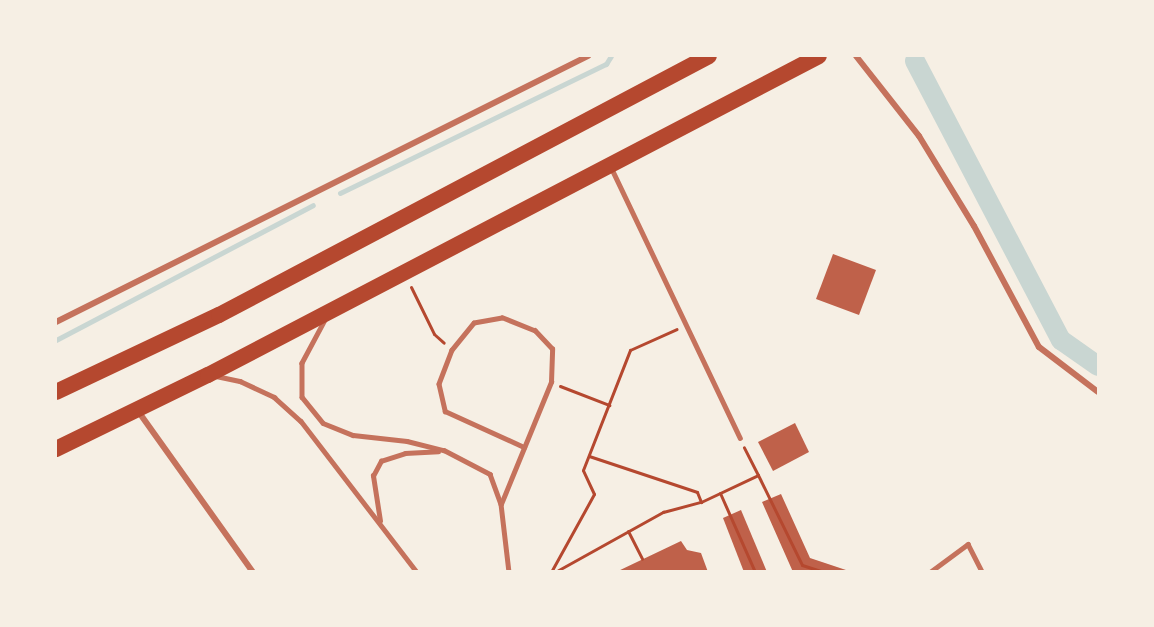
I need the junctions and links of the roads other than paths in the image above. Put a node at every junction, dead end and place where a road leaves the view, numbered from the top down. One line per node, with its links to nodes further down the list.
1 (588, 56): 7 (street)
2 (709, 56): 9 (highway)
3 (819, 56): 5 (highway)
4 (856, 56): 10 (street)
5 (610, 165): 6 (highway); 12 (lane)
6 (330, 311): 8 (highway); 15 (lane)
7 (56, 322)
8 (208, 375): 11 (highway); 17 (lane)
9 (56, 392)
10 (1098, 392)
11 (137, 411): 14 (highway); 18 (street)
12 (740, 438)
13 (524, 447): 13 (lane); 16 (lane)
14 (56, 449)
15 (444, 450): 16 (lane); 17 (lane)
16 (501, 504): 20 (lane)
17 (381, 524): 19 (lane)
18 (253, 572)
19 (417, 572)
20 (509, 572)
21 (930, 572): 22 (lane)
22 (982, 572)

